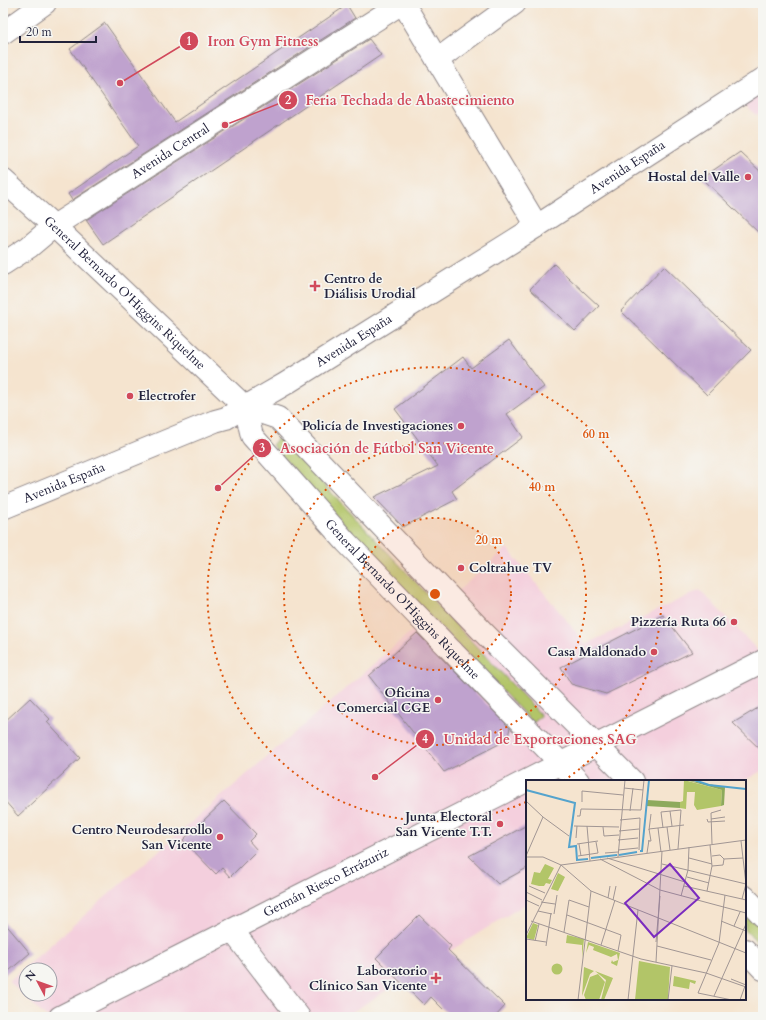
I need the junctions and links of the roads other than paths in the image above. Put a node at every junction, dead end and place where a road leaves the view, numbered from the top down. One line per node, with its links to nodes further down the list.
1 (45, 3): 4 (street)
2 (402, 3): 5 (street); 8 (street, Avenida Central)
3 (515, 3): 5 (street)
4 (3, 33)
5 (437, 60): 9 (street)
6 (763, 78): 9 (street, Avenida España)
7 (3, 180): 8 (street, General Bernardo O'Higgins Riquelme)
8 (54, 226): 10 (street, Avenida Central); 11 (street, General Bernardo O'Higgins Riquelme)
9 (536, 226): 11 (street, Avenida España)
10 (3, 264)
11 (245, 407): 12 (street, Avenida España); 14 (street, General Bernardo O'Higgins Riquelme); 15 (street, General Bernardo O'Higgins Riquelme)
12 (3, 508)
13 (763, 661): 14 (street, Germán Riesco Errázuriz)
14 (596, 746): 15 (street, Germán Riesco Errázuriz); 18 (street, General Bernardo O'Higgins Riquelme)
15 (560, 764): 16 (street, Germán Riesco Errázuriz); 17 (street, General Bernardo O'Higgins Riquelme)
16 (528, 780)
17 (577, 780)
18 (631, 780)
19 (526, 781): 22 (street, Germán Riesco Errázuriz)
20 (746, 898): 21 (street)
21 (763, 916)
22 (232, 930): 25 (street, Germán Riesco Errázuriz); 26 (street)
23 (746, 951): 24 (street)
24 (763, 969)
25 (60, 1017)
26 (298, 1017)

